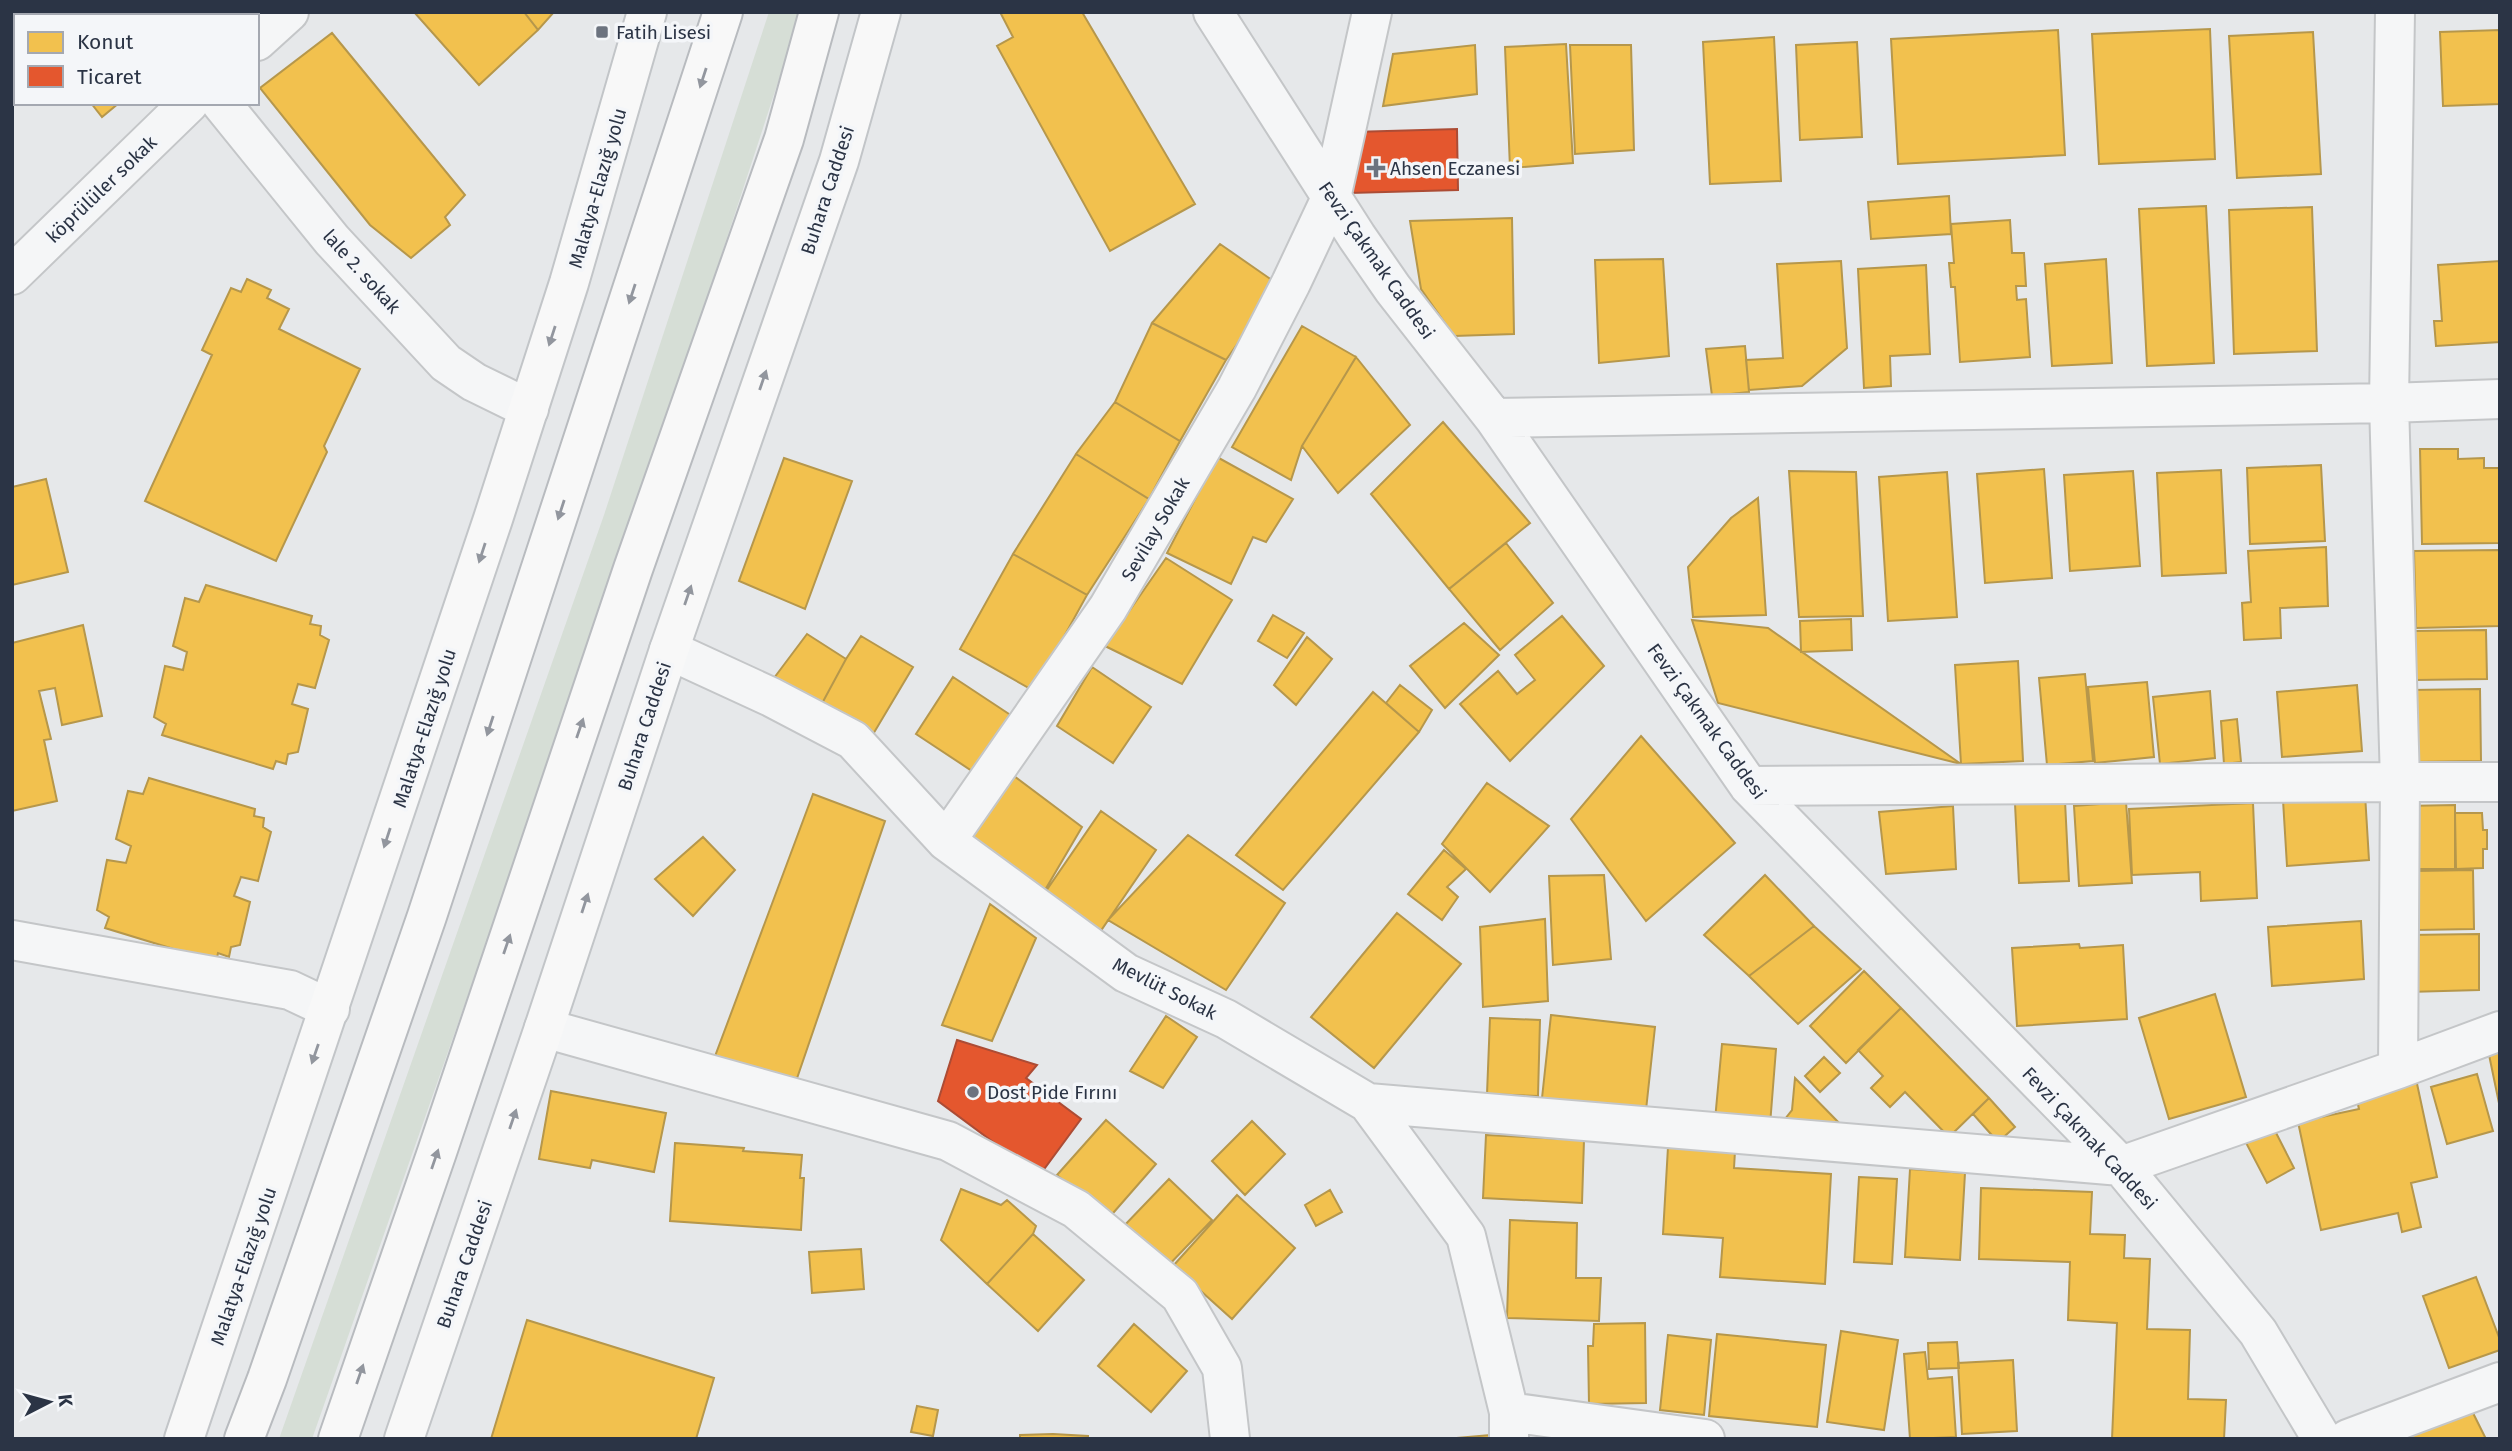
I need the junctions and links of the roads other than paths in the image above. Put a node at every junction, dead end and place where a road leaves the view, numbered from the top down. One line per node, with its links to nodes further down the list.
1 (289, 12): 9 (street)
2 (647, 12): 16 (main road, Malatya-Elazığ yolu, one-way to 16)
3 (723, 12): 33 (main road, one-way to 33)
4 (820, 12): 34 (main road, one-way to 4)
5 (881, 12): 18 (main road, Buhara Caddesi, one-way to 5)
6 (1213, 12): 12 (street, Fevzi Çakmak Caddesi)
7 (1372, 12): 12 (street, Sevilay Sokak)
8 (2395, 12): 15 (street)
9 (259, 39)
10 (187, 105): 13 (street, köprülüler sokak)
11 (223, 105): 16 (street, lale 2. sokak)
12 (1331, 198): 17 (street, Fevzi Çakmak Caddesi); 22 (street, Sevilay Sokak)
13 (12, 275)
14 (2500, 399): 15 (street)
15 (2389, 403): 17 (street); 19 (street)
16 (529, 409): 24 (main road, Malatya-Elazığ yolu, one-way to 24)
17 (1494, 418): 21 (street, Fevzi Çakmak Caddesi)
18 (669, 650): 22 (street, Mevlüt Sokak); 25 (main road, Buhara Caddesi, one-way to 18)
19 (2400, 782): 20 (street); 21 (street); 27 (street)
20 (2500, 782)
21 (1749, 786): 29 (street, Fevzi Çakmak Caddesi)
22 (946, 841): 28 (street, Mevlüt Sokak)
23 (12, 940): 24 (street)
24 (330, 1009): 32 (main road, Malatya-Elazığ yolu, one-way to 32)
25 (544, 1028): 35 (main road, Buhara Caddesi, one-way to 25); 36 (street)
26 (2500, 1031): 27 (street)
27 (2398, 1069): 29 (street)
28 (1368, 1102): 29 (street); 31 (street, Mevlüt Sokak)
29 (2122, 1166): 38 (street, Fevzi Çakmak Caddesi)
30 (2500, 1382): 39 (street)
31 (1509, 1426): 37 (street)
32 (184, 1439)
33 (244, 1439)
34 (338, 1439)
35 (404, 1439)
36 (1230, 1439)
37 (1705, 1439)
38 (2322, 1439)
39 (2348, 1439)

